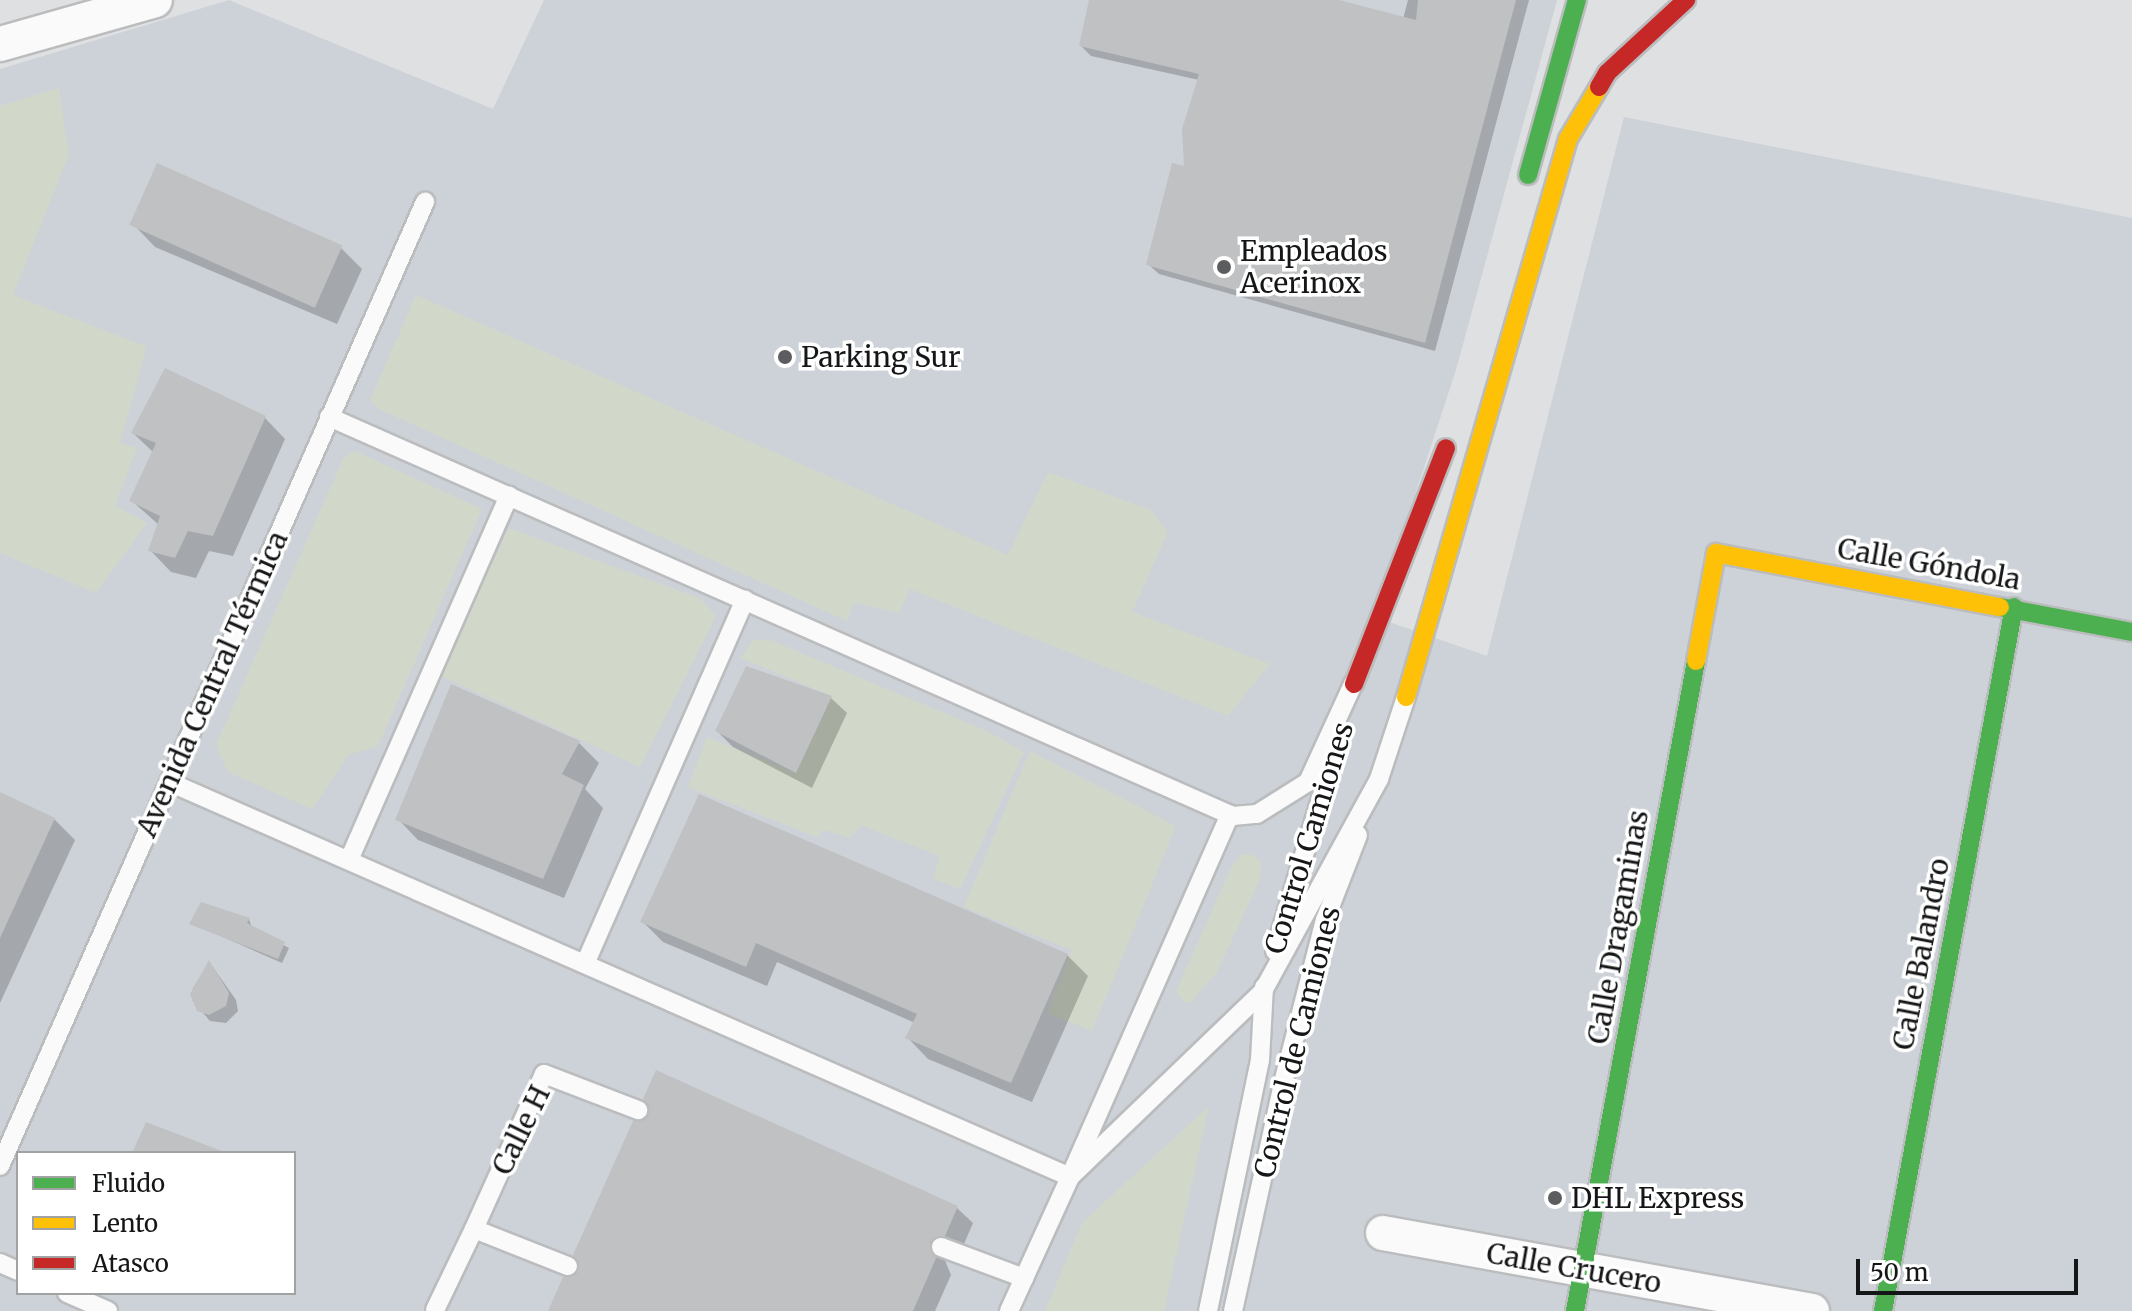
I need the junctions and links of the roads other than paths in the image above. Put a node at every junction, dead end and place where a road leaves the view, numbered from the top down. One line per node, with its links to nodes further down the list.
1 (155, 0): 5 (street)
2 (1577, 0): 6 (street)
3 (1594, 0): 6 (street)
4 (1686, 0): 17 (street)
5 (0, 44)
6 (1549, 100): 7 (street)
7 (1521, 201)
8 (425, 202): 9 (lane, Avenida Central Térmica)
9 (329, 417): 11 (lane); 19 (lane, Avenida Central Térmica)
10 (1451, 432): 16 (street)
11 (509, 496): 13 (lane); 21 (lane)
12 (1716, 553): 14 (street, Calle Góndola); 31 (street, Calle Dragaminas)
13 (745, 600): 20 (lane); 22 (lane)
14 (2014, 607): 15 (street, Calle Góndola); 41 (street, Calle Balandro)
15 (2132, 632)
16 (1354, 684): 20 (lane); 23 (lane, Control Camiones)
17 (1406, 697): 18 (lane)
18 (1379, 779): 23 (lane); 38 (lane, Control de Camiones)
19 (169, 782): 21 (lane); 25 (lane, Avenida Central Térmica)
20 (1232, 816): 26 (lane)
21 (349, 860): 22 (lane)
22 (585, 964): 26 (lane)
23 (1263, 991): 26 (lane); 37 (lane)
24 (638, 1110): 27 (lane, Calle H)
25 (0, 1166)
26 (1070, 1177): 32 (lane)
27 (474, 1229): 30 (lane); 35 (lane, Calle H)
28 (1383, 1233): 31 (street, Calle Crucero)
29 (941, 1247): 32 (lane)
30 (568, 1266)
31 (1583, 1269): 39 (street, Calle Dragaminas); 40 (street, Calle Crucero)
32 (1024, 1278): 36 (lane)
33 (72, 1295): 34 (lane)
34 (108, 1311)
35 (436, 1311)
36 (1009, 1311)
37 (1208, 1311)
38 (1233, 1311)
39 (1575, 1311)
40 (1812, 1311)
41 (1883, 1311)

